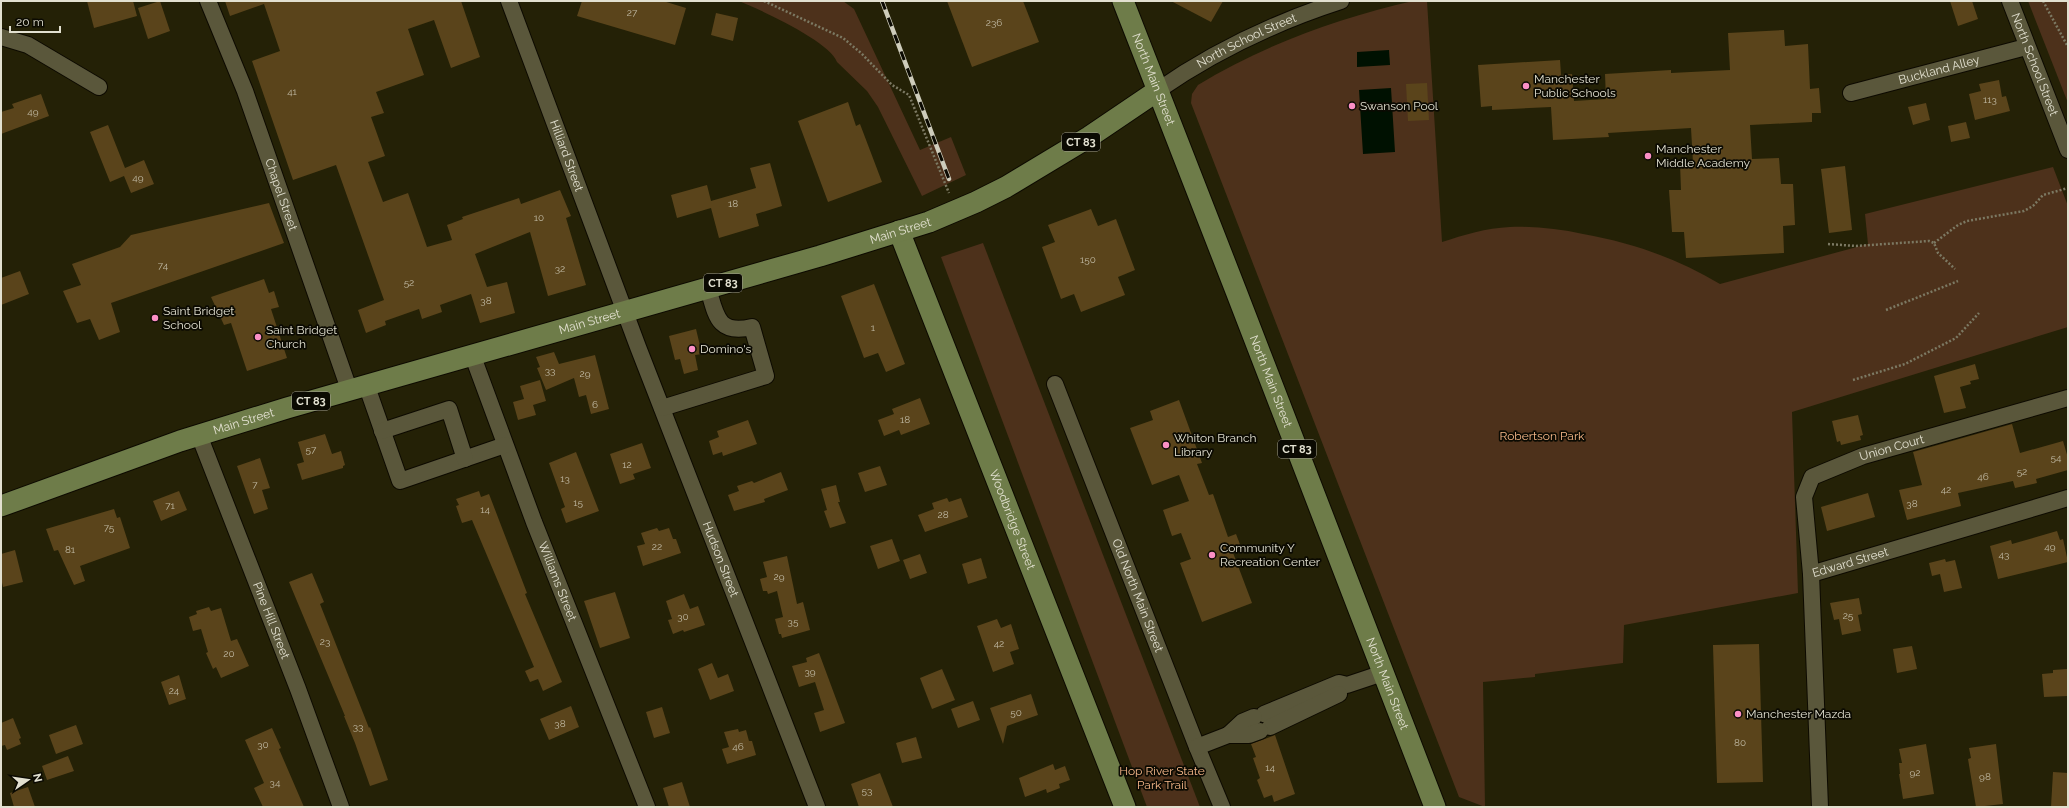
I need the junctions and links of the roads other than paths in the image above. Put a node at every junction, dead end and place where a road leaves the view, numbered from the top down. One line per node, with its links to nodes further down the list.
1 (208, 1): 17 (street, Chapel Street)
2 (509, 1): 14 (street, Hilliard Street)
3 (1123, 1): 9 (main road, North Main Street)
4 (1341, 1): 9 (street, North School Street)
5 (2010, 1): 7 (street, North School Street)
6 (1, 37): 8 (street)
7 (2026, 47): 10 (street, Buckland Alley); 11 (street, North School Street)
8 (100, 87)
9 (1157, 91): 12 (main road, Main Street / CT 83); 27 (main road, North Main Street / CT 83)
10 (1851, 93)
11 (2068, 150)
12 (900, 231): 13 (main road, Main Street / CT 83); 32 (main road, Woodbridge Street)
13 (708, 288): 14 (main road, Main Street / CT 83); 19 (street)
14 (625, 311): 15 (main road, Main Street / CT 83); 19 (street, Hudson Street)
15 (472, 354): 17 (main road, Main Street / CT 83); 22 (street, Williams Street)
16 (1055, 384): 28 (street, Old North Main Street)
17 (358, 387): 20 (street, Chapel Street); 21 (main road, Main Street / CT 83)
18 (2068, 398): 26 (street, Union Court)
19 (662, 408): 31 (street, Hudson Street)
20 (382, 431): 23 (street, Chapel Street); 23 (street)
21 (199, 435): 25 (main road, Main Street / CT 83); 29 (street, Pine Hill Street)
22 (505, 445): 23 (street); 30 (street, Williams Street)
23 (465, 459)
24 (2068, 498): 26 (street, Edward Street)
25 (1, 506)
26 (1811, 574): 35 (street, Edward Street)
27 (1383, 673): 28 (street); 34 (main road, North Main Street / CT 83)
28 (1196, 747): 33 (street, Old North Main Street)
29 (341, 807)
30 (647, 807)
31 (817, 807)
32 (1125, 807)
33 (1222, 807)
34 (1435, 807)
35 (1820, 807)

